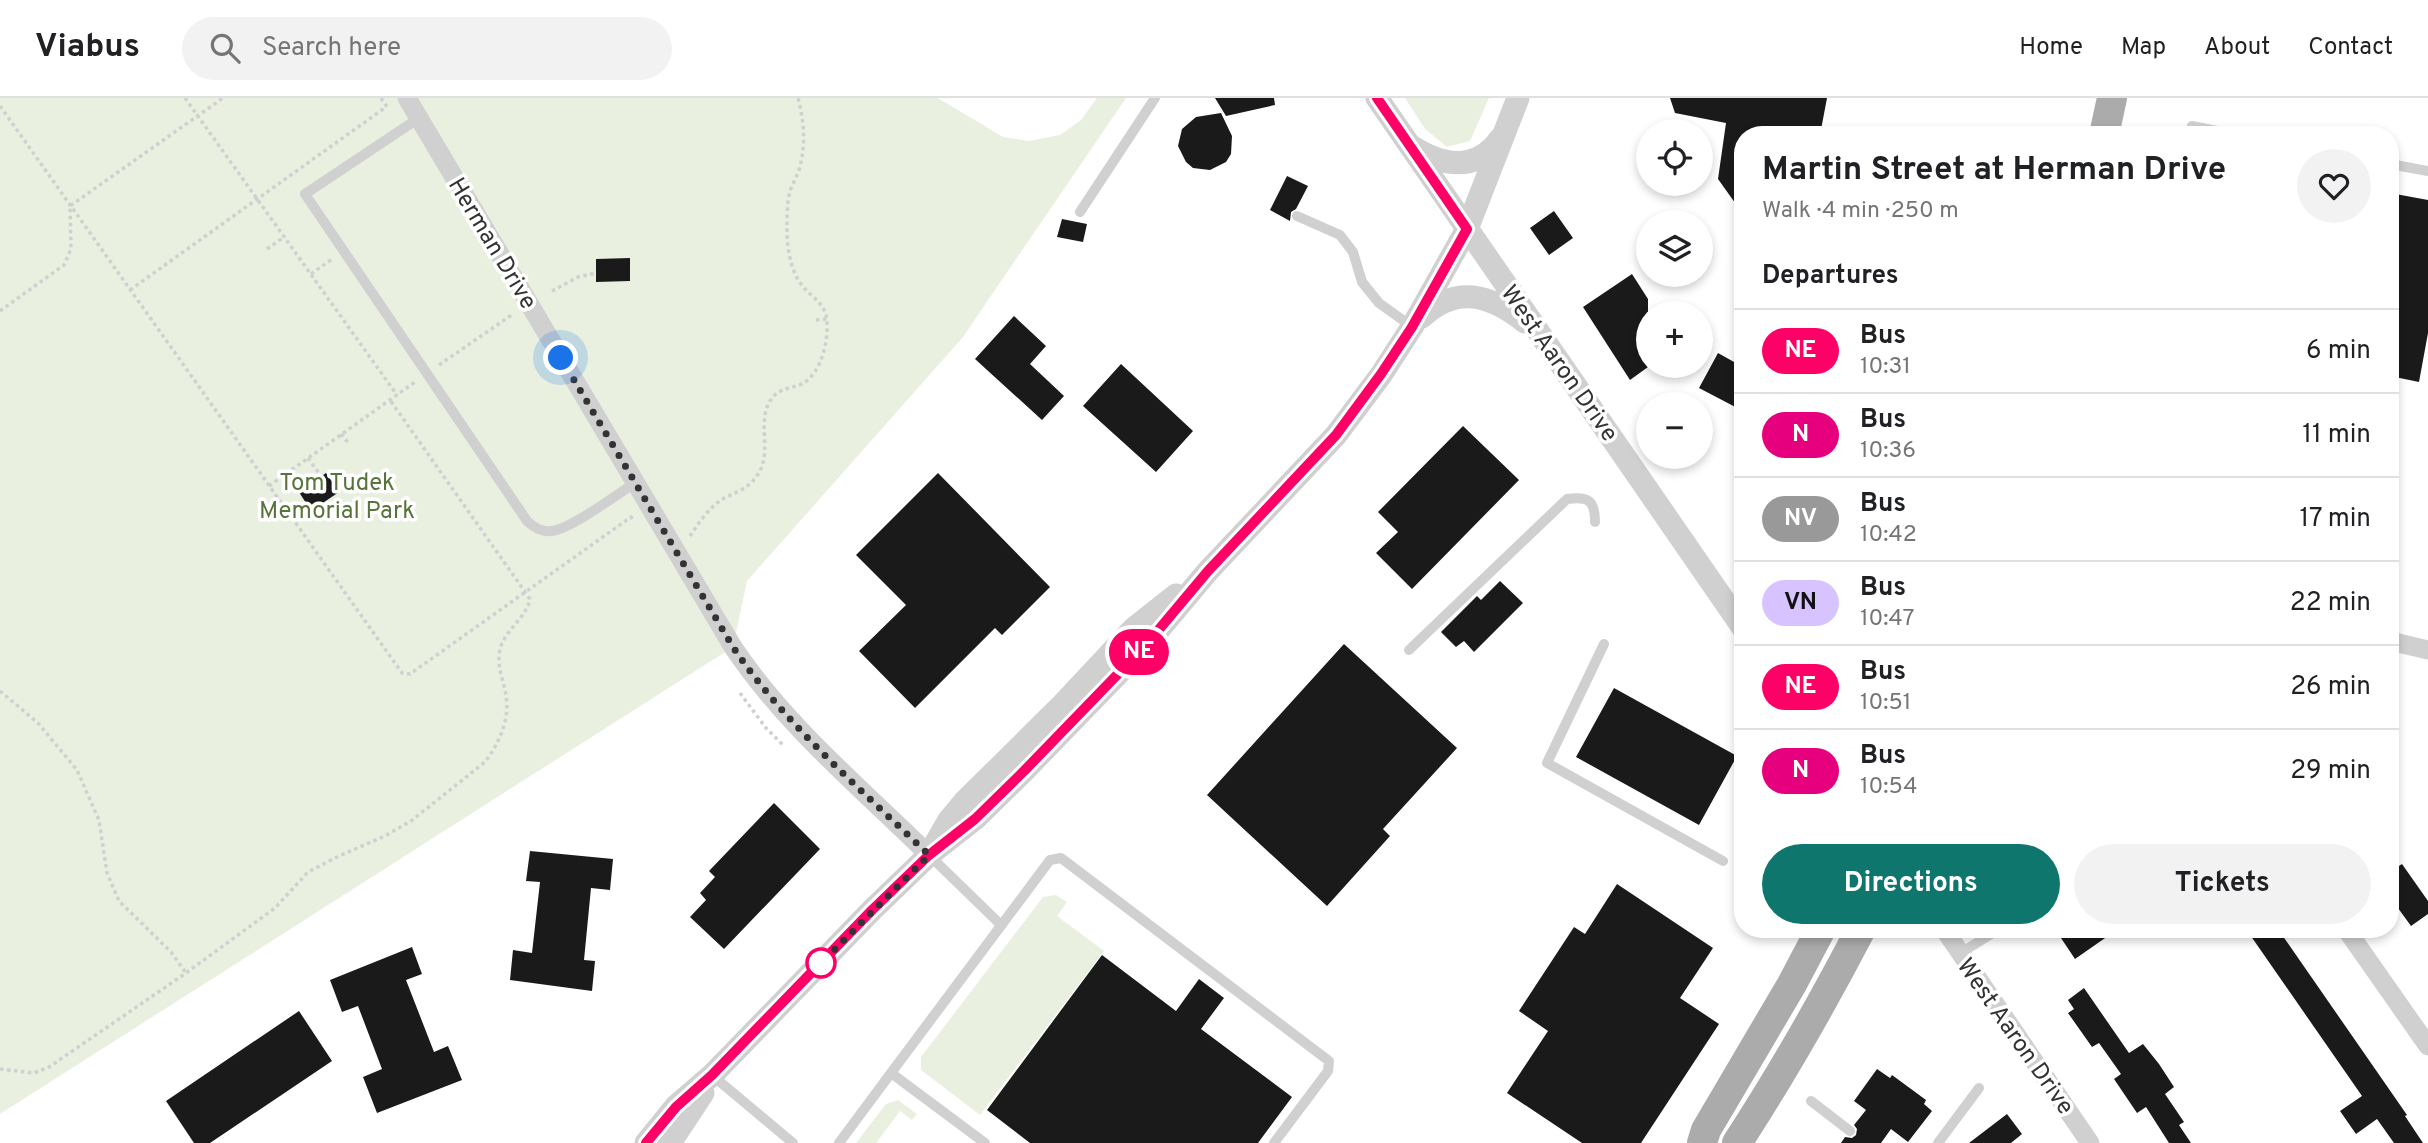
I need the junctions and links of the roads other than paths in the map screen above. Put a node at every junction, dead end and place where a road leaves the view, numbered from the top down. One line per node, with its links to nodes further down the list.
1 (407, 98): 6 (street, Herman Drive)
2 (1155, 98): 12 (lane)
3 (1377, 98): 9 (street, West Aaron Drive)
4 (1518, 98): 8 (street)
5 (2112, 98): 7 (main road)
6 (419, 118): 17 (street, Herman Drive); 17 (lane)
7 (2106, 126)
8 (1506, 130): 9 (street); 14 (street)
9 (1408, 145): 14 (street, West Aaron Drive)
10 (2399, 166): 11 (lane)
11 (2428, 171)
12 (1080, 212)
13 (1297, 216): 15 (lane)
14 (1467, 229): 15 (street); 16 (street, West Aaron Drive)
15 (1412, 327): 16 (street); 24 (street)
16 (1538, 333): 19 (street, West Aaron Drive)
17 (635, 483): 24 (street, Herman Drive)
18 (1595, 522): 22 (lane)
19 (1734, 615)
20 (2399, 643): 23 (street)
21 (1604, 644): 25 (lane)
22 (1409, 650)
23 (2428, 650)
24 (929, 855): 26 (lane); 35 (street)
25 (1723, 861)
26 (1001, 925): 34 (lane); 44 (lane)
27 (1816, 938): 45 (main road)
28 (1856, 938): 46 (main road)
29 (1949, 938): 32 (street, West Aaron Drive)
30 (1985, 938): 32 (lane)
31 (2352, 938): 33 (street)
32 (1959, 954): 48 (street, West Aaron Drive)
33 (2428, 1046)
34 (891, 1073): 42 (lane); 43 (lane)
35 (712, 1075): 39 (street); 40 (street); 41 (lane)
36 (1979, 1088): 47 (lane)
37 (1811, 1101): 38 (lane)
38 (1850, 1131)
39 (646, 1143)
40 (670, 1143)
41 (793, 1143)
42 (839, 1143)
43 (985, 1143)
44 (1274, 1143)
45 (1702, 1143)
46 (1737, 1143)
47 (1938, 1143)
48 (2090, 1143)

